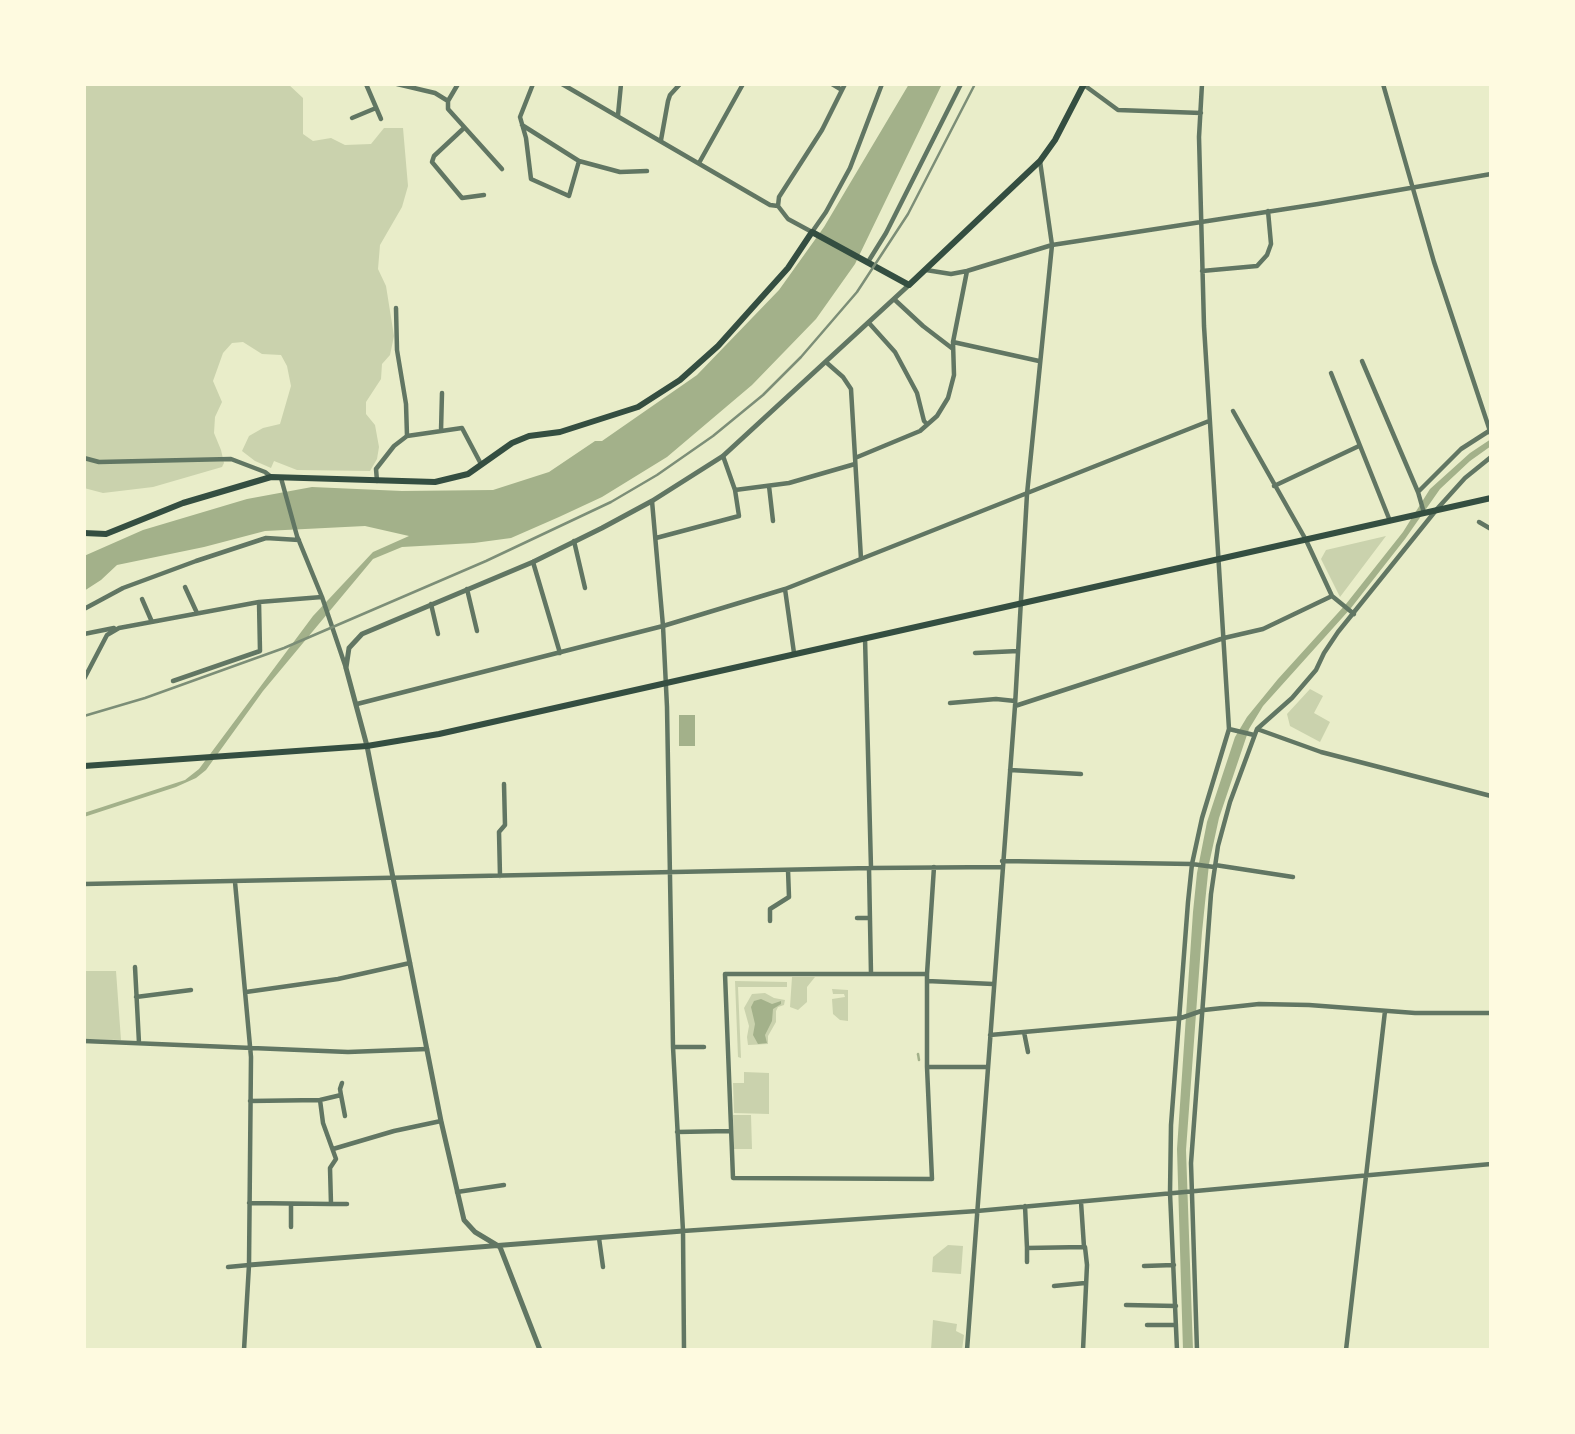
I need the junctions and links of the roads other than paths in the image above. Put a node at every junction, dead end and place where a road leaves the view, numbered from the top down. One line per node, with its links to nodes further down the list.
1 (366, 84): 18 (street)
2 (397, 84): 17 (street)
3 (458, 84): 17 (street)
4 (533, 84): 23 (street)
5 (562, 84): 20 (street)
6 (621, 84): 20 (street)
7 (680, 84): 25 (street)
8 (743, 84): 28 (street)
9 (832, 84): 16 (street)
10 (845, 84): 16 (street)
11 (882, 84): 37 (street)
12 (961, 84): 39 (street)
13 (1084, 84): 19 (street); 27 (main road)
14 (1202, 84): 19 (street)
15 (1382, 84): 32 (street)
16 (842, 90): 34 (street)
17 (448, 101): 24 (street)
18 (376, 108): 21 (street); 22 (street)
19 (1200, 113): 36 (street)
20 (618, 115): 25 (street)
21 (352, 118)
22 (381, 119)
23 (522, 125): 26 (street); 26 (street)
24 (464, 128): 29 (street); 33 (street)
25 (661, 140): 28 (street)
26 (579, 161): 30 (street)
27 (1041, 161): 38 (street); 40 (main road)
28 (699, 163): 34 (street)
29 (502, 169)
30 (647, 172)
31 (1491, 174): 32 (street)
32 (1412, 187): 35 (street); 58 (street)
33 (484, 195)
34 (778, 206): 37 (street)
35 (1268, 212): 36 (street); 42 (street)
36 (1200, 222): 38 (street); 42 (street)
37 (813, 232): 39 (main road); 65 (main road)
38 (1052, 245): 41 (street); 49 (street)
39 (866, 261): 43 (main road)
40 (926, 270): 41 (street); 43 (main road)
41 (967, 271): 47 (street)
42 (1202, 271): 55 (street)
43 (909, 285): 44 (street)
44 (895, 300): 46 (street); 48 (street)
45 (396, 308): 59 (street)
46 (869, 323): 51 (street); 56 (street)
47 (953, 342): 48 (street); 49 (street)
48 (953, 349): 56 (street)
49 (1039, 361): 73 (street)
50 (1362, 361): 72 (street)
51 (827, 363): 61 (street); 64 (street)
52 (1331, 373): 60 (street)
53 (442, 393): 57 (street)
54 (1233, 411): 70 (street)
55 (1209, 421): 73 (street); 88 (street)
56 (927, 424): 64 (street)
57 (441, 430): 59 (street); 65 (street)
58 (1490, 431): 72 (street)
59 (407, 436): 68 (street)
60 (1359, 446): 70 (street); 79 (street)
61 (723, 456): 71 (street); 75 (street)
62 (1491, 457): 76 (street)
63 (84, 458): 66 (street)
64 (855, 461): 69 (street); 87 (street)
65 (481, 464): 68 (main road)
66 (271, 477): 67 (main road); 82 (main road)
67 (281, 479): 68 (main road); 83 (street)
68 (377, 481)
69 (769, 486): 71 (street); 78 (street)
70 (1274, 486): 85 (street)
71 (734, 490): 84 (street)
72 (1418, 492): 77 (street)
73 (1027, 494): 87 (street); 98 (street)
74 (1491, 498): 76 (main road)
75 (652, 501): 84 (street); 86 (street)
76 (1437, 509): 77 (main road); 102 (street)
77 (1424, 513): 79 (main road)
78 (773, 521)
79 (1390, 521): 85 (main road)
80 (1479, 522): 81 (street)
81 (1491, 528)
82 (84, 533)
83 (298, 538): 96 (street); 100 (street)
84 (656, 538): 104 (street)
85 (1306, 540): 88 (main road); 94 (street)
86 (574, 541): 89 (street); 92 (street)
87 (861, 559): 93 (street)
88 (1218, 559): 98 (main road); 110 (street)
89 (533, 562): 91 (street); 112 (street)
90 (185, 587): 101 (street)
91 (467, 588): 99 (street); 106 (street)
92 (585, 588)
93 (785, 589): 104 (street); 113 (street)
94 (1332, 596): 102 (street); 110 (street)
95 (142, 599): 103 (street)
96 (323, 599): 97 (street); 115 (street)
97 (259, 601): 101 (street); 117 (street)
98 (1022, 603): 109 (main road); 111 (street)
99 (430, 604): 108 (street); 115 (street)
100 (84, 609)
101 (197, 613): 103 (street)
102 (1353, 613): 123 (street)
103 (152, 622): 105 (street)
104 (663, 626): 112 (street); 118 (street)
105 (118, 628): 107 (street); 116 (street)
106 (477, 631)
107 (84, 634)
108 (438, 634)
109 (865, 638): 113 (main road); 134 (street)
110 (1224, 638): 120 (street); 122 (street)
111 (1018, 651): 114 (street); 120 (street)
112 (560, 653): 121 (street)
113 (794, 653): 118 (main road)
114 (975, 653)
115 (346, 668): 121 (street)
116 (84, 679)
117 (173, 681)
118 (666, 683): 124 (main road); 136 (street)
119 (950, 702): 120 (street)
120 (1015, 703): 126 (street)
121 (357, 704): 124 (street)
122 (1231, 729): 123 (street); 131 (street)
123 (1254, 733): 129 (street); 132 (street)
124 (367, 746): 125 (main road); 139 (street)
125 (84, 766)
126 (1010, 770): 127 (street); 130 (street)
127 (1081, 774)
128 (504, 784): 137 (street)
129 (1491, 796)
130 (1002, 864): 131 (street); 133 (street); 150 (street)
131 (1193, 864): 132 (street); 157 (street)
132 (1213, 866): 138 (street); 154 (street)
133 (934, 867): 134 (street); 148 (street)
134 (870, 868): 135 (street); 143 (street)
135 (788, 870): 136 (street); 144 (street)
136 (669, 872): 137 (street); 163 (street)
137 (500, 876): 139 (street)
138 (1293, 877)
139 (394, 878): 140 (street); 145 (street)
140 (235, 882): 141 (street); 152 (street)
141 (84, 884)
142 (857, 918): 143 (street)
143 (870, 918): 147 (street)
144 (769, 921)
145 (411, 963): 152 (street); 165 (street)
146 (135, 967): 153 (street)
147 (871, 974): 148 (street); 175 (street)
148 (927, 974): 149 (street)
149 (927, 981): 150 (street); 167 (street)
150 (993, 984): 159 (street)
151 (191, 990): 153 (street)
152 (246, 992): 162 (street)
153 (136, 998): 161 (street)
154 (1202, 1011): 155 (street); 157 (street); 182 (street)
155 (1385, 1011): 156 (street); 179 (street)
156 (1491, 1013)
157 (1183, 1017): 158 (street); 183 (street)
158 (1024, 1032): 159 (street); 166 (street)
159 (990, 1035): 168 (street)
160 (84, 1041): 161 (street)
161 (139, 1043): 162 (street)
162 (249, 1047): 165 (street); 172 (street)
163 (673, 1047): 164 (street); 176 (street)
164 (704, 1047)
165 (427, 1049): 174 (street)
166 (1028, 1052)
167 (927, 1067): 168 (street); 175 (street)
168 (987, 1067): 190 (street)
169 (342, 1083): 170 (street)
170 (341, 1095): 171 (street); 173 (street)
171 (320, 1100): 172 (street); 177 (street)
172 (250, 1101): 185 (street)
173 (345, 1116)
174 (441, 1121): 177 (street); 181 (street)
175 (730, 1131): 176 (street)
176 (677, 1132): 192 (street)
177 (333, 1149): 187 (street)
178 (1491, 1164): 179 (street)
179 (1364, 1177): 182 (street); 216 (street)
180 (504, 1185): 181 (street)
181 (457, 1192): 194 (street)
182 (1189, 1192): 183 (street); 215 (street)
183 (1173, 1193): 184 (street); 199 (street)
184 (1081, 1202): 189 (street); 195 (street)
185 (249, 1203): 186 (street); 198 (street)
186 (291, 1204): 187 (street); 191 (street)
187 (331, 1204): 188 (street)
188 (347, 1204)
189 (1025, 1206): 190 (street); 196 (street)
190 (977, 1211): 192 (street); 212 (street)
191 (291, 1227)
192 (683, 1231): 193 (street); 211 (street)
193 (599, 1238): 194 (street); 202 (street)
194 (500, 1247): 198 (street); 210 (street)
195 (1084, 1247): 196 (street); 203 (street)
196 (1027, 1248): 197 (street)
197 (1027, 1262)
198 (249, 1265): 201 (street); 209 (street)
199 (1174, 1265): 200 (street); 206 (street)
200 (1144, 1266)
201 (228, 1267)
202 (603, 1267)
203 (1085, 1283): 204 (street); 213 (street)
204 (1054, 1286)
205 (1126, 1305): 206 (street)
206 (1176, 1306): 208 (street)
207 (1147, 1325): 208 (street)
208 (1177, 1325): 214 (street)
209 (244, 1350)
210 (540, 1350)
211 (684, 1350)
212 (967, 1350)
213 (1083, 1350)
214 (1177, 1350)
215 (1197, 1350)
216 (1346, 1350)

